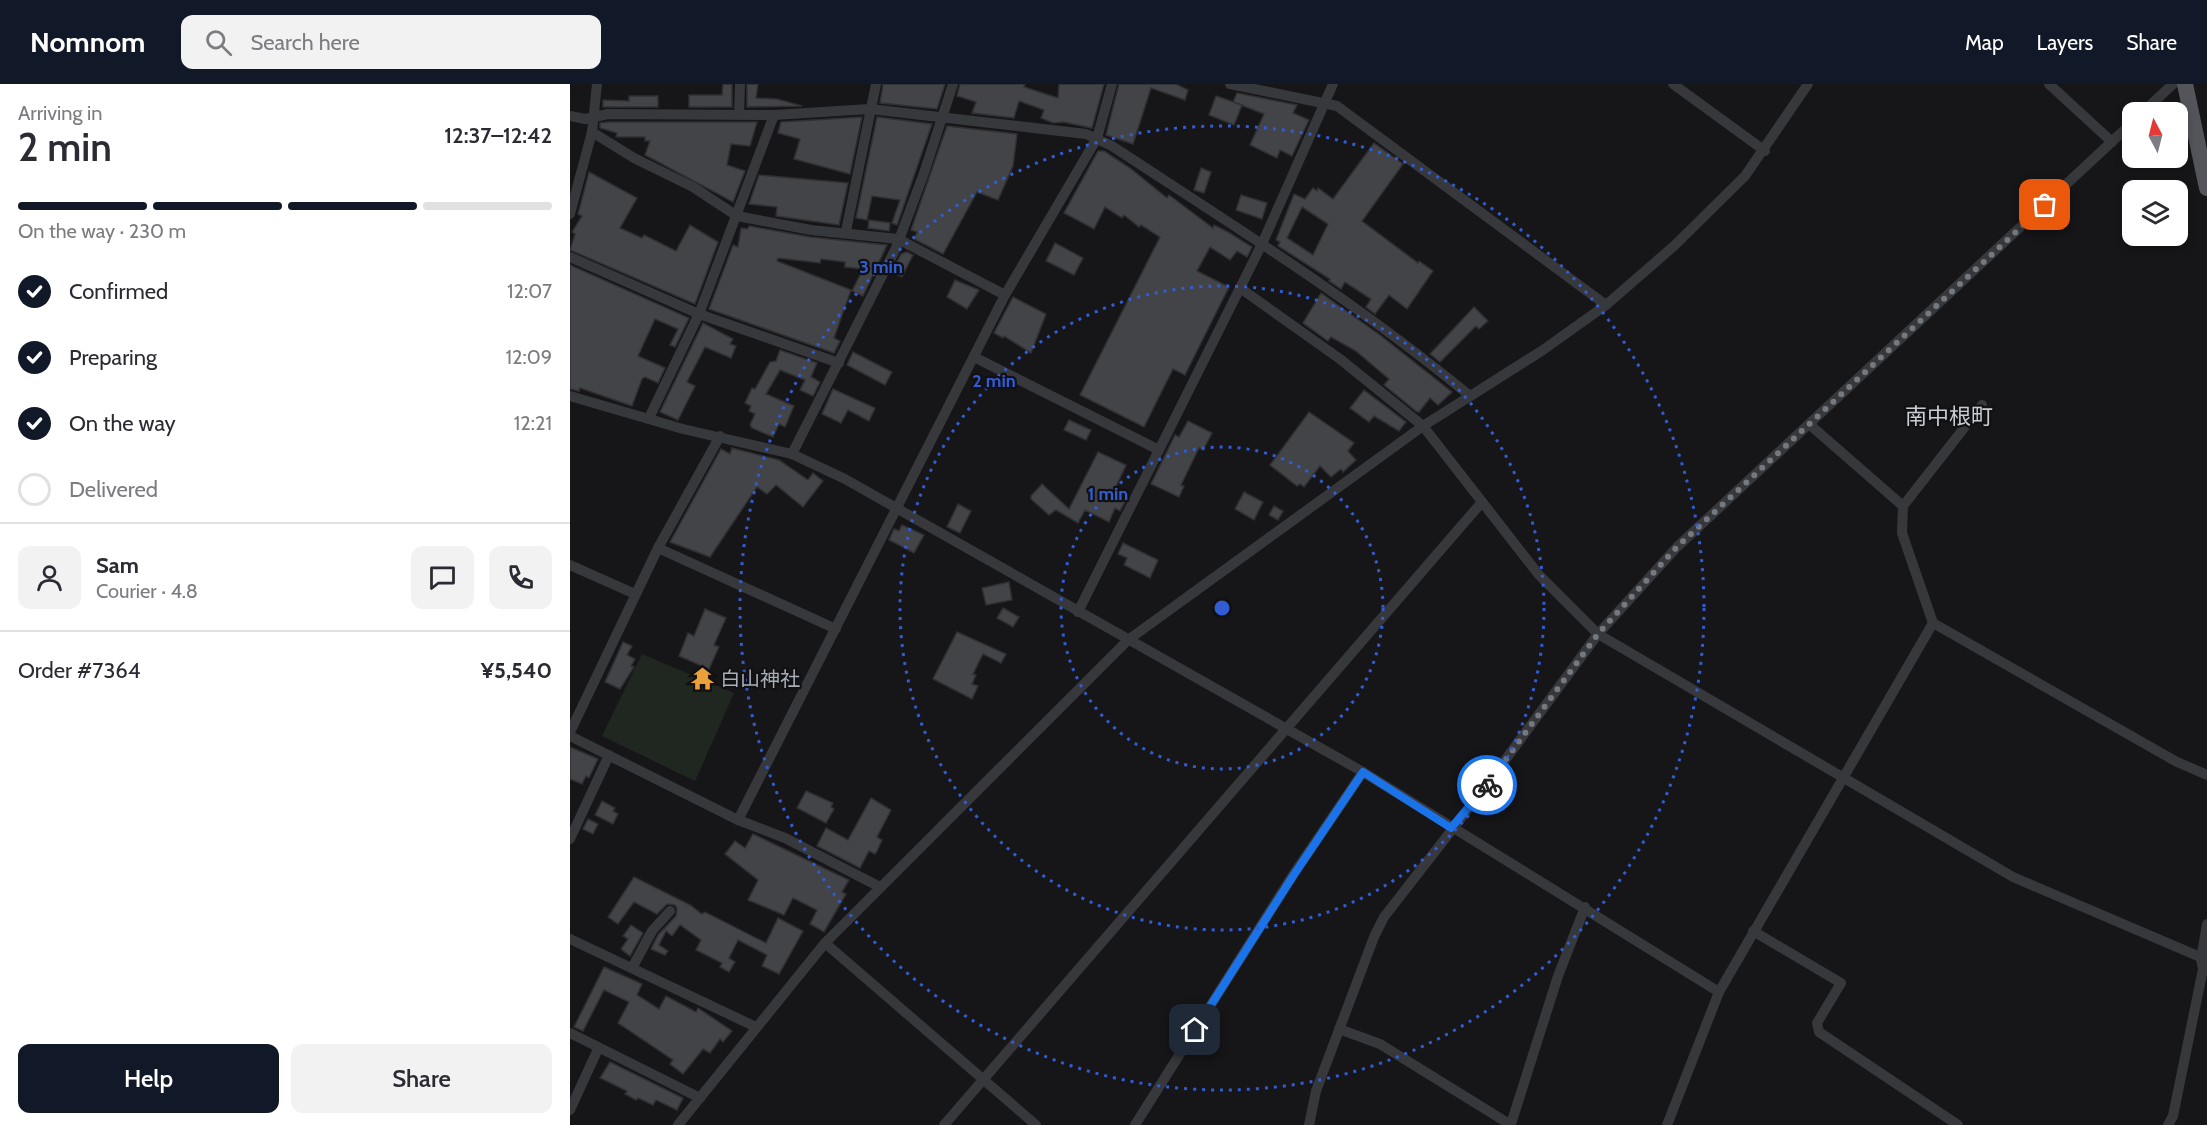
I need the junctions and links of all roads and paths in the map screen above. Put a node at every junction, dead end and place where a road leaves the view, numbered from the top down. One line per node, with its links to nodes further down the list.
1 (597, 84): 20 (street)
2 (740, 84): 16 (street)
3 (876, 84): 15 (street)
4 (953, 84): 19 (street)
5 (1112, 84): 23 (street)
6 (1230, 84): 14 (street)
7 (1333, 84): 14 (street)
8 (1673, 84): 25 (street)
9 (1808, 84): 25 (street)
10 (2049, 84): 24 (street)
11 (2173, 84): 13 (street)
12 (2184, 84): 26 (main road)
13 (2154, 102)
14 (1326, 103): 31 (street); 35 (street)
15 (870, 109): 17 (street); 19 (street); 29 (street)
16 (739, 114): 17 (street); 20 (street)
17 (774, 115): 28 (street)
18 (570, 116): 20 (street)
19 (942, 116): 23 (street); 30 (street)
20 (595, 117): 21 (street)
21 (592, 132): 27 (street); 28 (street)
22 (2122, 132): 24 (street)
23 (1097, 138): 31 (street); 34 (street)
24 (2112, 142): 43 (street)
25 (1765, 151): 35 (street)
26 (2207, 188)
27 (570, 214)
28 (737, 216): 29 (street); 36 (street)
29 (846, 231): 30 (street)
30 (898, 239): 34 (street); 38 (street)
31 (1262, 244): 33 (street); 40 (street)
32 (570, 257): 36 (street)
33 (1240, 288): 44 (street); 46 (street)
34 (1005, 295): 37 (street)
35 (1606, 305): 40 (street)
36 (699, 314): 38 (street); 42 (street)
37 (974, 357): 46 (street); 50 (street)
38 (839, 363): 47 (street)
39 (570, 396): 42 (street)
40 (1470, 396): 44 (street)
41 (1982, 405): 49 (street)
42 (649, 418): 45 (street)
43 (1809, 424): 49 (street); 57 (street)
44 (1423, 426): 48 (street); 58 (street)
45 (720, 436): 47 (street); 51 (street)
46 (1159, 450): 54 (street)
47 (792, 454): 50 (street)
48 (1482, 502): 57 (street); 59 (street)
49 (1903, 506): 55 (street)
50 (896, 508): 54 (street); 56 (street)
51 (658, 548): 53 (street); 56 (street)
52 (570, 565): 53 (street)
53 (635, 594): 60 (street)
54 (1078, 612): 58 (street)
55 (1933, 623): 63 (street); 64 (street)
56 (836, 629): 65 (street)
57 (1598, 634): 64 (street); 66 (street)
58 (1128, 640): 59 (street); 68 (street)
59 (1286, 730): 62 (street); 82 (street)
60 (570, 734): 61 (street)
61 (609, 756): 65 (street); 67 (street)
62 (1363, 772): 66 (street); 88 (street)
63 (2207, 775)
64 (1842, 778): 72 (street); 75 (street)
65 (738, 820): 68 (street)
66 (1451, 828): 69 (street); 79 (street)
67 (570, 839)
68 (879, 886): 74 (street)
69 (1585, 907): 77 (street); 90 (street)
70 (670, 911): 76 (street)
71 (2207, 924): 75 (street)
72 (1753, 931): 77 (street); 92 (street)
73 (570, 939): 76 (street)
74 (825, 943): 78 (street); 82 (street)
75 (2204, 959): 93 (street)
76 (632, 968): 78 (street)
77 (1719, 992): 91 (street)
78 (756, 1027): 83 (street)
79 (1339, 1029): 89 (street); 90 (street)
80 (570, 1034): 81 (street)
81 (598, 1049): 83 (street); 84 (street)
82 (983, 1079): 86 (street); 87 (street)
83 (700, 1098): 85 (street)
84 (570, 1110)
85 (678, 1125)
86 (944, 1125)
87 (1036, 1125)
88 (1135, 1125)
89 (1309, 1125)
90 (1511, 1125)
91 (1667, 1125)
92 (1958, 1125)
93 (2169, 1125)

